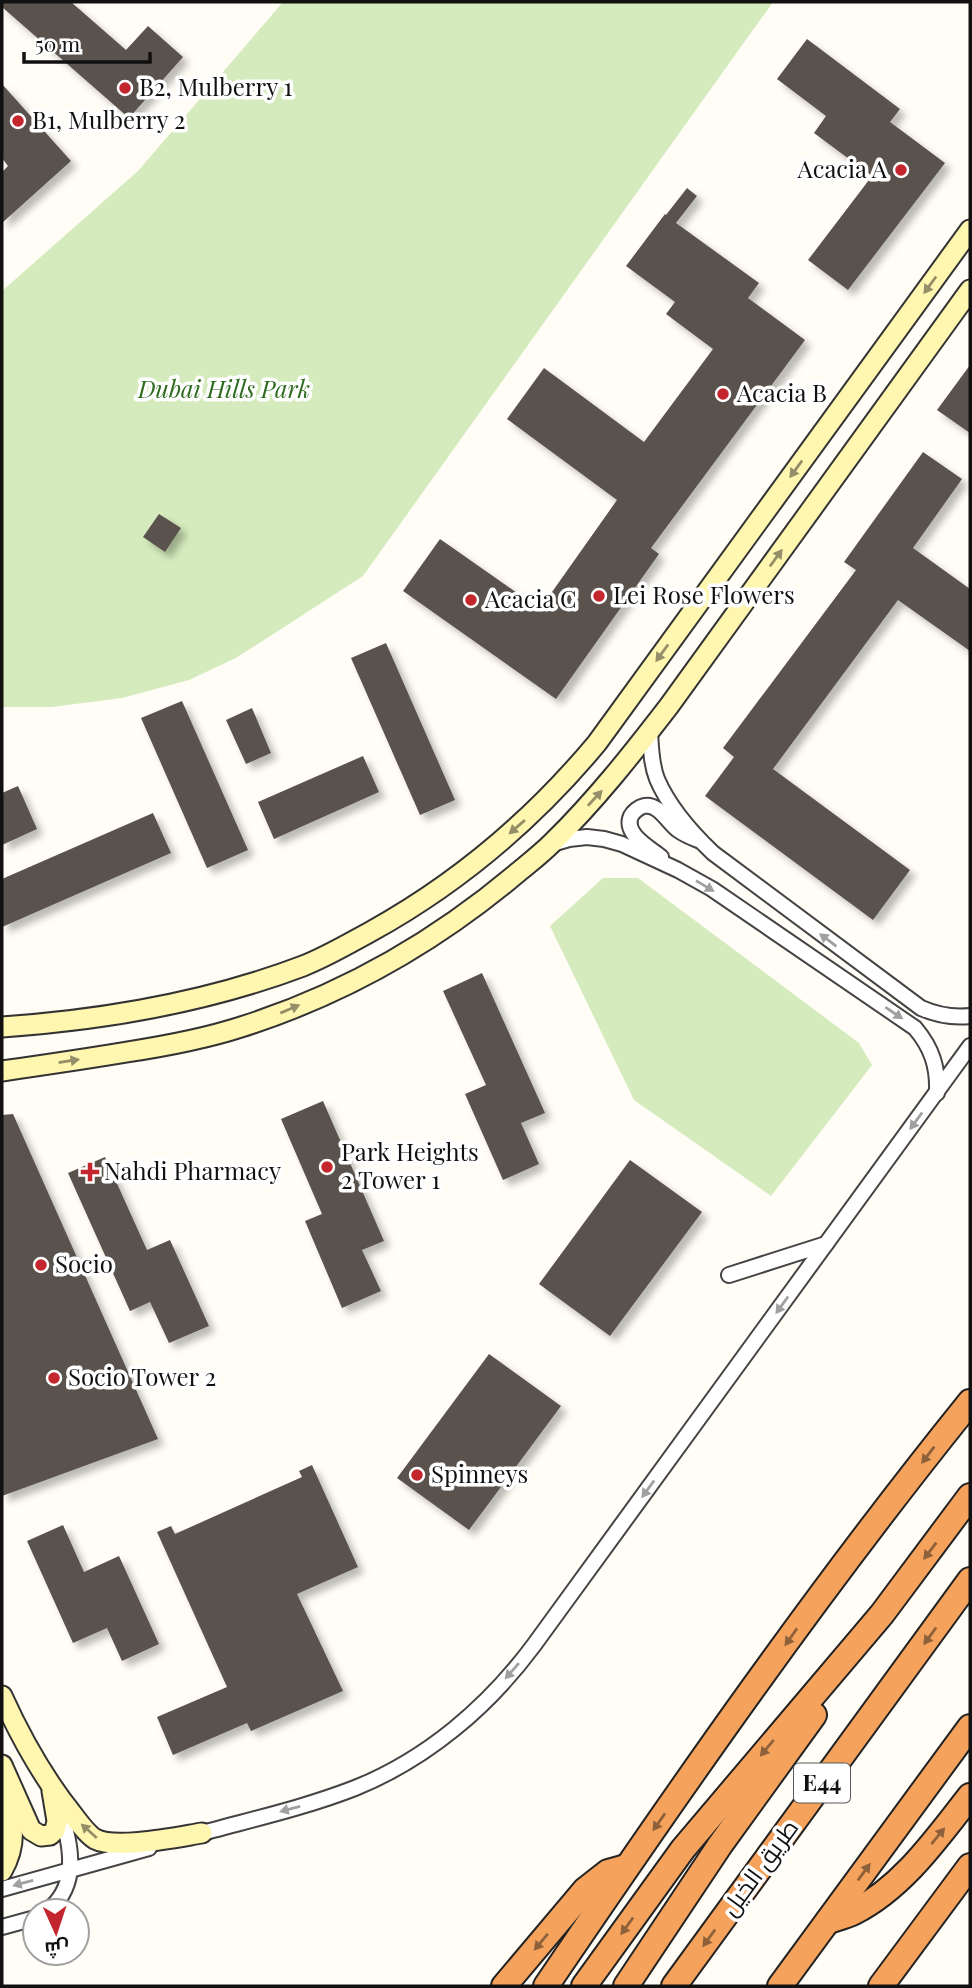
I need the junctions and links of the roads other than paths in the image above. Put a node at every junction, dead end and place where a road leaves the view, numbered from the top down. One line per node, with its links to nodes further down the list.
1 (970, 230): 8 (main road, one-way to 8)
2 (970, 290): 3 (main road, one-way to 2)
3 (650, 731): 4 (street); 5 (main road, one-way to 3)
4 (699, 840): 6 (street); 7 (street, one-way to 4)
5 (551, 845): 6 (street); 10 (main road, one-way to 5)
6 (678, 870): 11 (street, one-way to 11)
7 (970, 1016)
8 (2, 1027)
9 (970, 1046): 11 (street)
10 (2, 1071)
11 (937, 1093): 12 (street, one-way to 12)
12 (826, 1244): 13 (street); 24 (street, one-way to 24)
13 (729, 1275)
14 (970, 1402): 26 (highway, one-way to 26)
15 (970, 1496): 17 (highway, one-way to 17)
16 (970, 1580): 39 (highway, طريق الخيل / E44, one-way to 39)
17 (875, 1622): 37 (highway, one-way to 37); 38 (highway)
18 (2, 1696): 21 (main road)
19 (970, 1727): 31 (highway, one-way to 19)
20 (2, 1765): 21 (main road)
21 (51, 1786): 24 (main road, one-way to 21); 28 (street)
22 (2, 1788): 27 (main road)
23 (970, 1796): 31 (highway, one-way to 23)
24 (202, 1833): 28 (street)
25 (970, 1866): 34 (highway)
26 (627, 1867): 35 (highway, one-way to 35); 36 (highway)
27 (2, 1871)
28 (70, 1871): 29 (street, one-way to 29); 30 (street)
29 (2, 1889)
30 (61, 1897)
31 (828, 1921): 40 (highway)
32 (21, 1922): 33 (street)
33 (2, 1927)
34 (899, 1961): 41 (highway); 42 (highway)
35 (505, 1986)
36 (546, 1986)
37 (584, 1986)
38 (626, 1986)
39 (674, 1986)
40 (780, 1986)
41 (863, 1986)
42 (881, 1986)

